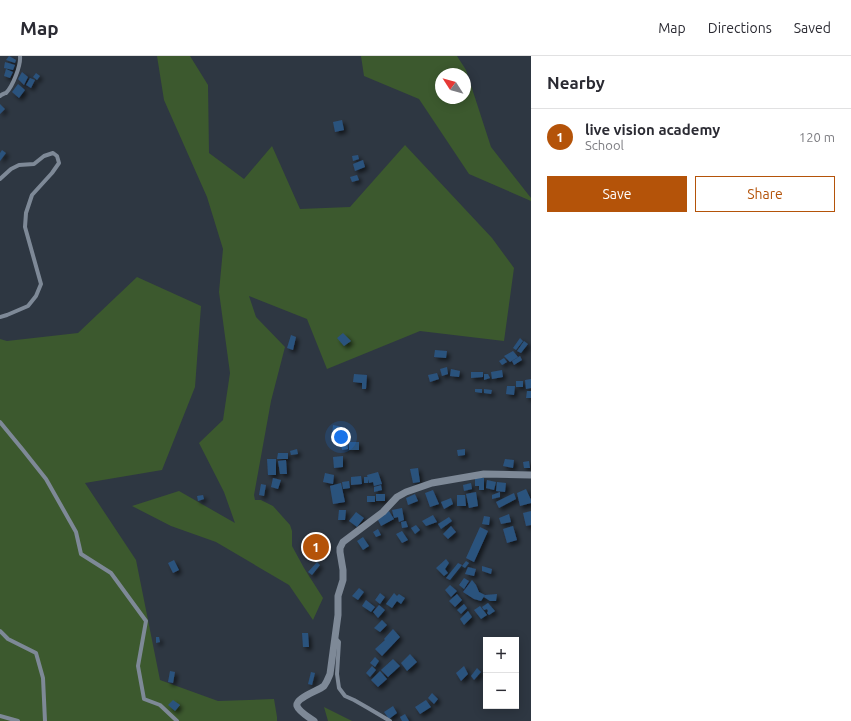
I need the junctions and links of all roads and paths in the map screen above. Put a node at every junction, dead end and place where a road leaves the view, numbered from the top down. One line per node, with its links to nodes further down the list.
1 (20, 56): 2 (street)
2 (0, 96)
3 (0, 180): 4 (street)
4 (0, 317)
5 (0, 422): 12 (street)
6 (531, 475): 8 (street)
7 (0, 631): 11 (street)
8 (335, 638): 13 (street); 14 (street)
9 (0, 716): 10 (street)
10 (18, 721)
11 (45, 721)
12 (177, 721)
13 (314, 721)
14 (390, 721)

